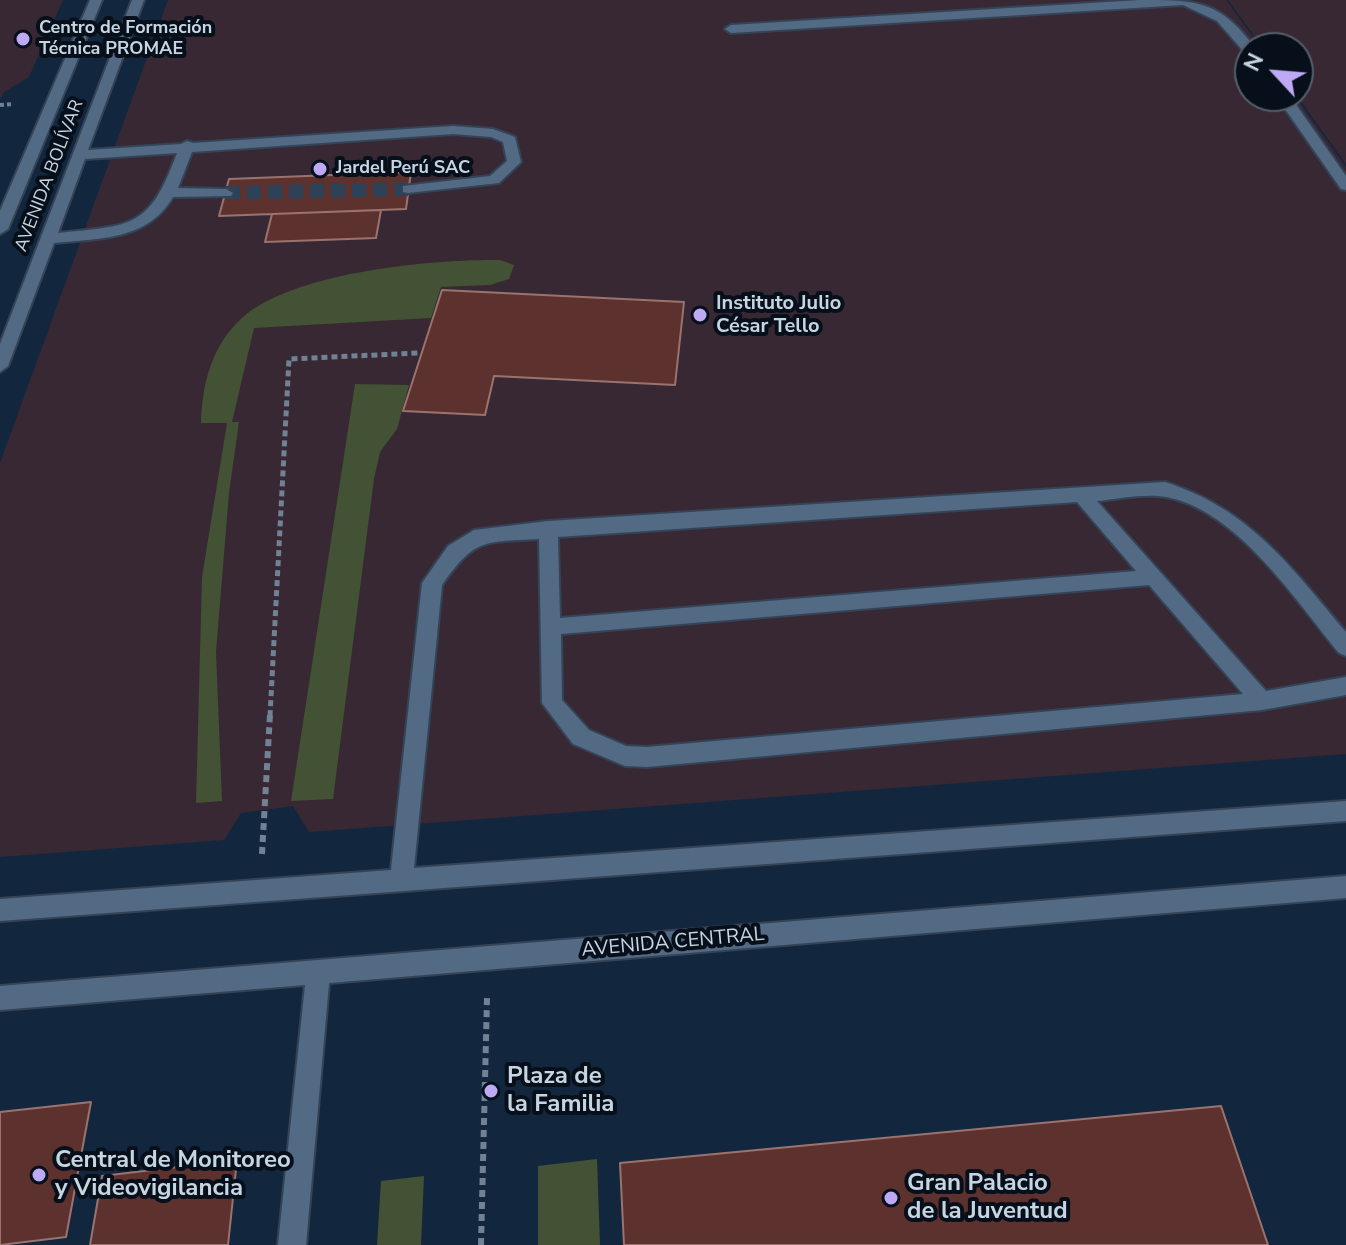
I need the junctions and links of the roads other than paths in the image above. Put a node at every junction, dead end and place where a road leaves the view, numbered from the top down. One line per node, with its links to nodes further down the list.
1 (96, 0): 12 (street, AVENIDA BOLÍVAR)
2 (138, 0): 7 (street, AVENIDA BOLÍVAR)
3 (731, 29): 4 (street)
4 (1238, 32)
5 (1294, 112): 8 (street)
6 (187, 145): 7 (street); 9 (street); 10 (street)
7 (80, 155): 13 (street, AVENIDA BOLÍVAR)
8 (1346, 186)
9 (408, 189)
10 (171, 192): 11 (street); 13 (street)
11 (226, 193)
12 (0, 229)
13 (48, 239): 14 (street, AVENIDA BOLÍVAR)
14 (0, 366)
15 (1079, 492): 16 (street); 17 (street); 19 (street)
16 (548, 528): 18 (street); 23 (street)
17 (1156, 577): 18 (street); 21 (street)
18 (550, 627): 21 (street)
19 (1346, 647)
20 (1346, 686): 21 (street)
21 (1262, 701)
22 (1346, 811): 23 (street)
23 (401, 881): 25 (street)
24 (1346, 887): 26 (street, AVENIDA CENTRAL)
25 (0, 910)
26 (318, 972): 27 (street, AVENIDA CENTRAL); 28 (street)
27 (0, 998)
28 (292, 1245)

